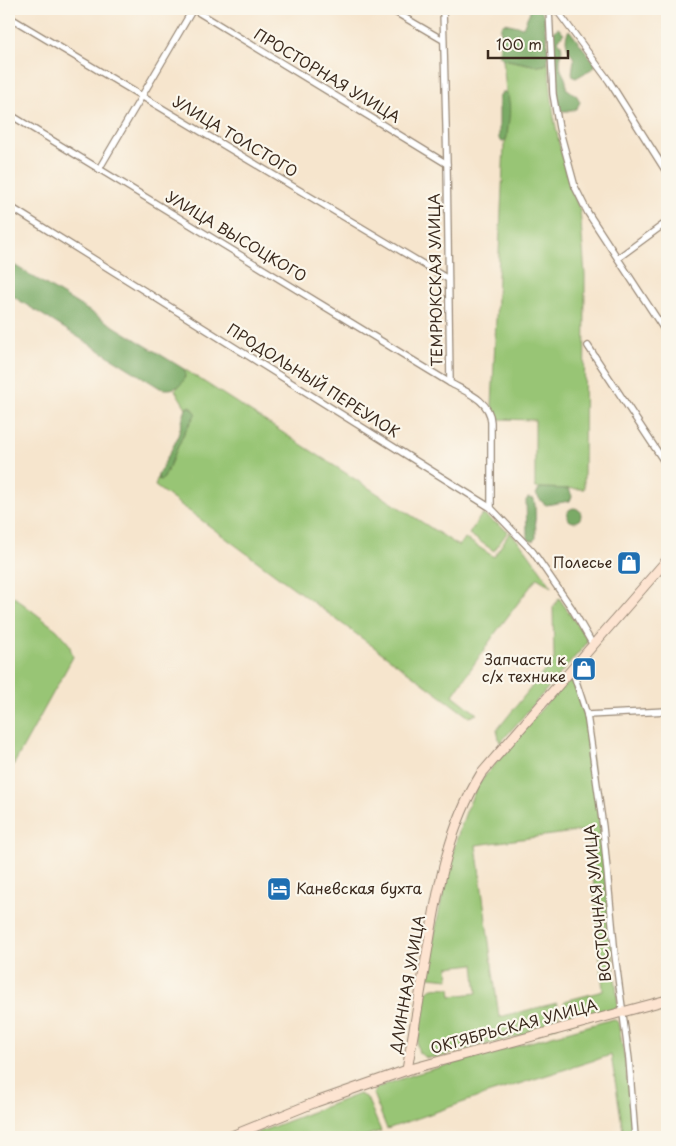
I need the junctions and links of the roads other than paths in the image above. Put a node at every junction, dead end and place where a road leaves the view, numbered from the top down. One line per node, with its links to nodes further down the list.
1 (193, 9): 8 (street); 10 (street, ПРОСТОРНАЯ УЛИЦА)
2 (390, 9): 7 (street)
3 (443, 9): 7 (street, ТЕМРЮКСКАЯ УЛИЦА)
4 (549, 9): 15 (street)
5 (556, 9): 12 (street)
6 (9, 17): 8 (street, УЛИЦА ТОЛСТОГО)
7 (443, 40): 10 (street, ТЕМРЮКСКАЯ УЛИЦА)
8 (142, 96): 11 (street); 16 (street, УЛИЦА ТОЛСТОГО)
9 (9, 114): 11 (street, УЛИЦА ВЫСОЦКОГО)
10 (448, 164): 16 (street, ТЕМРЮКСКАЯ УЛИЦА)
11 (99, 169): 19 (street, УЛИЦА ВЫСОЦКОГО)
12 (667, 173)
13 (9, 206): 21 (street, ПРОДОЛЬНЫЙ ПЕРЕУЛОК)
14 (667, 222): 15 (street)
15 (618, 258): 17 (street)
16 (448, 279): 19 (street, ТЕМРЮКСКАЯ УЛИЦА)
17 (667, 334)
18 (588, 346): 20 (street)
19 (450, 382): 21 (street, ТЕМРЮКСКАЯ УЛИЦА)
20 (667, 466)
21 (491, 508): 23 (street)
22 (667, 560): 23 (street, ДЛИННАЯ УЛИЦА)
23 (593, 645): 24 (street, ДЛИННАЯ УЛИЦА)
24 (572, 669): 26 (street, ВОСТОЧНАЯ УЛИЦА); 29 (street, ДЛИННАЯ УЛИЦА)
25 (667, 710): 26 (street)
26 (587, 715): 28 (street, ВОСТОЧНАЯ УЛИЦА)
27 (667, 1000): 28 (street, ОКТЯБРЬСКАЯ УЛИЦА)
28 (622, 1011): 29 (street, ОКТЯБРЬСКАЯ УЛИЦА); 31 (street, ВОСТОЧНАЯ УЛИЦА)
29 (407, 1070): 30 (street, ОКТЯБРЬСКАЯ УЛИЦА)
30 (229, 1137)
31 (635, 1137)

